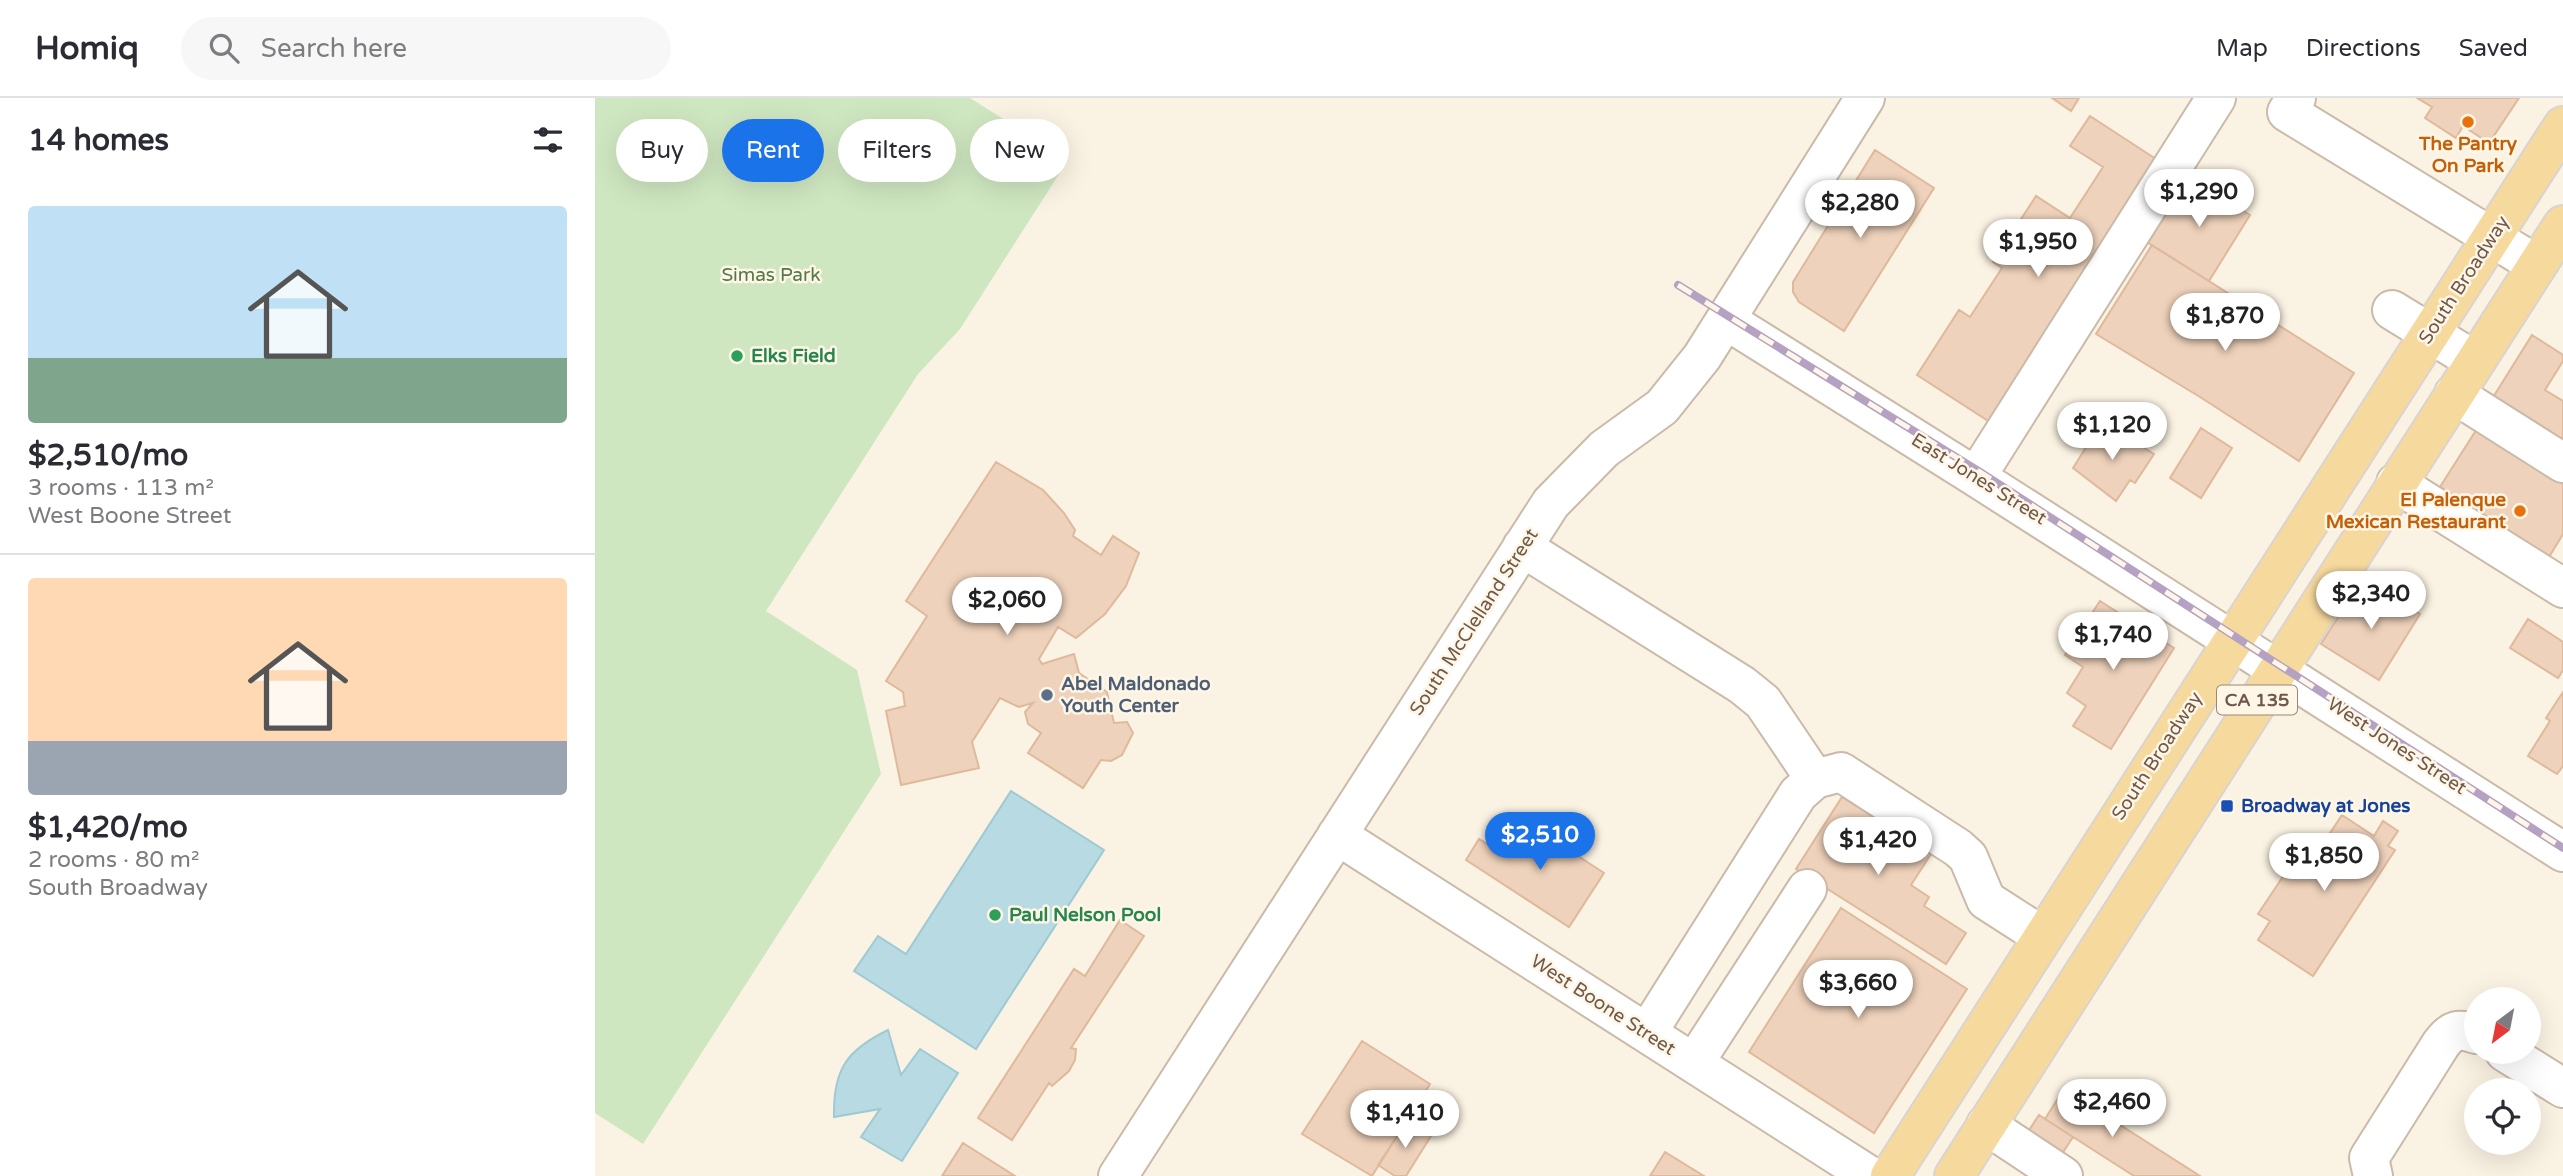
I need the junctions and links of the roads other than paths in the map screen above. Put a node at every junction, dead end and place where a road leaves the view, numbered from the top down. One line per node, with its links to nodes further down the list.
1 (1865, 98): 9 (street, South McClelland Street)
2 (2216, 98): 14 (street)
3 (2296, 98): 6 (street)
4 (2563, 126): 6 (main road, South Broadway / CA 135)
5 (2563, 225): 7 (main road, CA 135)
6 (2491, 237): 7 (street); 10 (main road, South Broadway / CA 135)
7 (2537, 265): 11 (main road, CA 135)
8 (2392, 310): 10 (street)
9 (1726, 320): 14 (street, East Jones Street); 16 (street, South McClelland Street)
10 (2430, 333): 11 (street); 18 (main road, South Broadway / CA 135)
11 (2475, 362): 12 (main road, CA 135)
12 (2454, 394): 13 (street); 15 (main road, CA 135)
13 (2563, 463)
14 (1976, 477): 18 (street, East Jones Street)
15 (2396, 483): 17 (street); 19 (main road, CA 135)
16 (1521, 547): 20 (street); 21 (street, South McClelland Street)
17 (2563, 588)
18 (2232, 640): 19 (street, West Jones Street); 24 (main road, South Broadway / CA 135)
19 (2277, 669): 22 (street, West Jones Street); 30 (main road, CA 135)
20 (1815, 779): 24 (street); 26 (street)
21 (1337, 835): 26 (street, West Boone Street); 31 (street, South McClelland Street)
22 (2563, 852)
23 (1807, 889): 27 (street)
24 (2042, 936): 33 (main road, South Broadway / CA 135)
25 (2464, 1029): 36 (street)
26 (1647, 1033): 27 (street, West Boone Street)
27 (1695, 1063): 32 (street, West Boone Street)
28 (2524, 1064): 29 (street)
29 (2563, 1088)
30 (1986, 1125): 34 (main road, CA 135); 35 (street)
31 (1120, 1175)
32 (1870, 1176)
33 (1890, 1176)
34 (1954, 1176)
35 (2063, 1176)
36 (2373, 1176)

